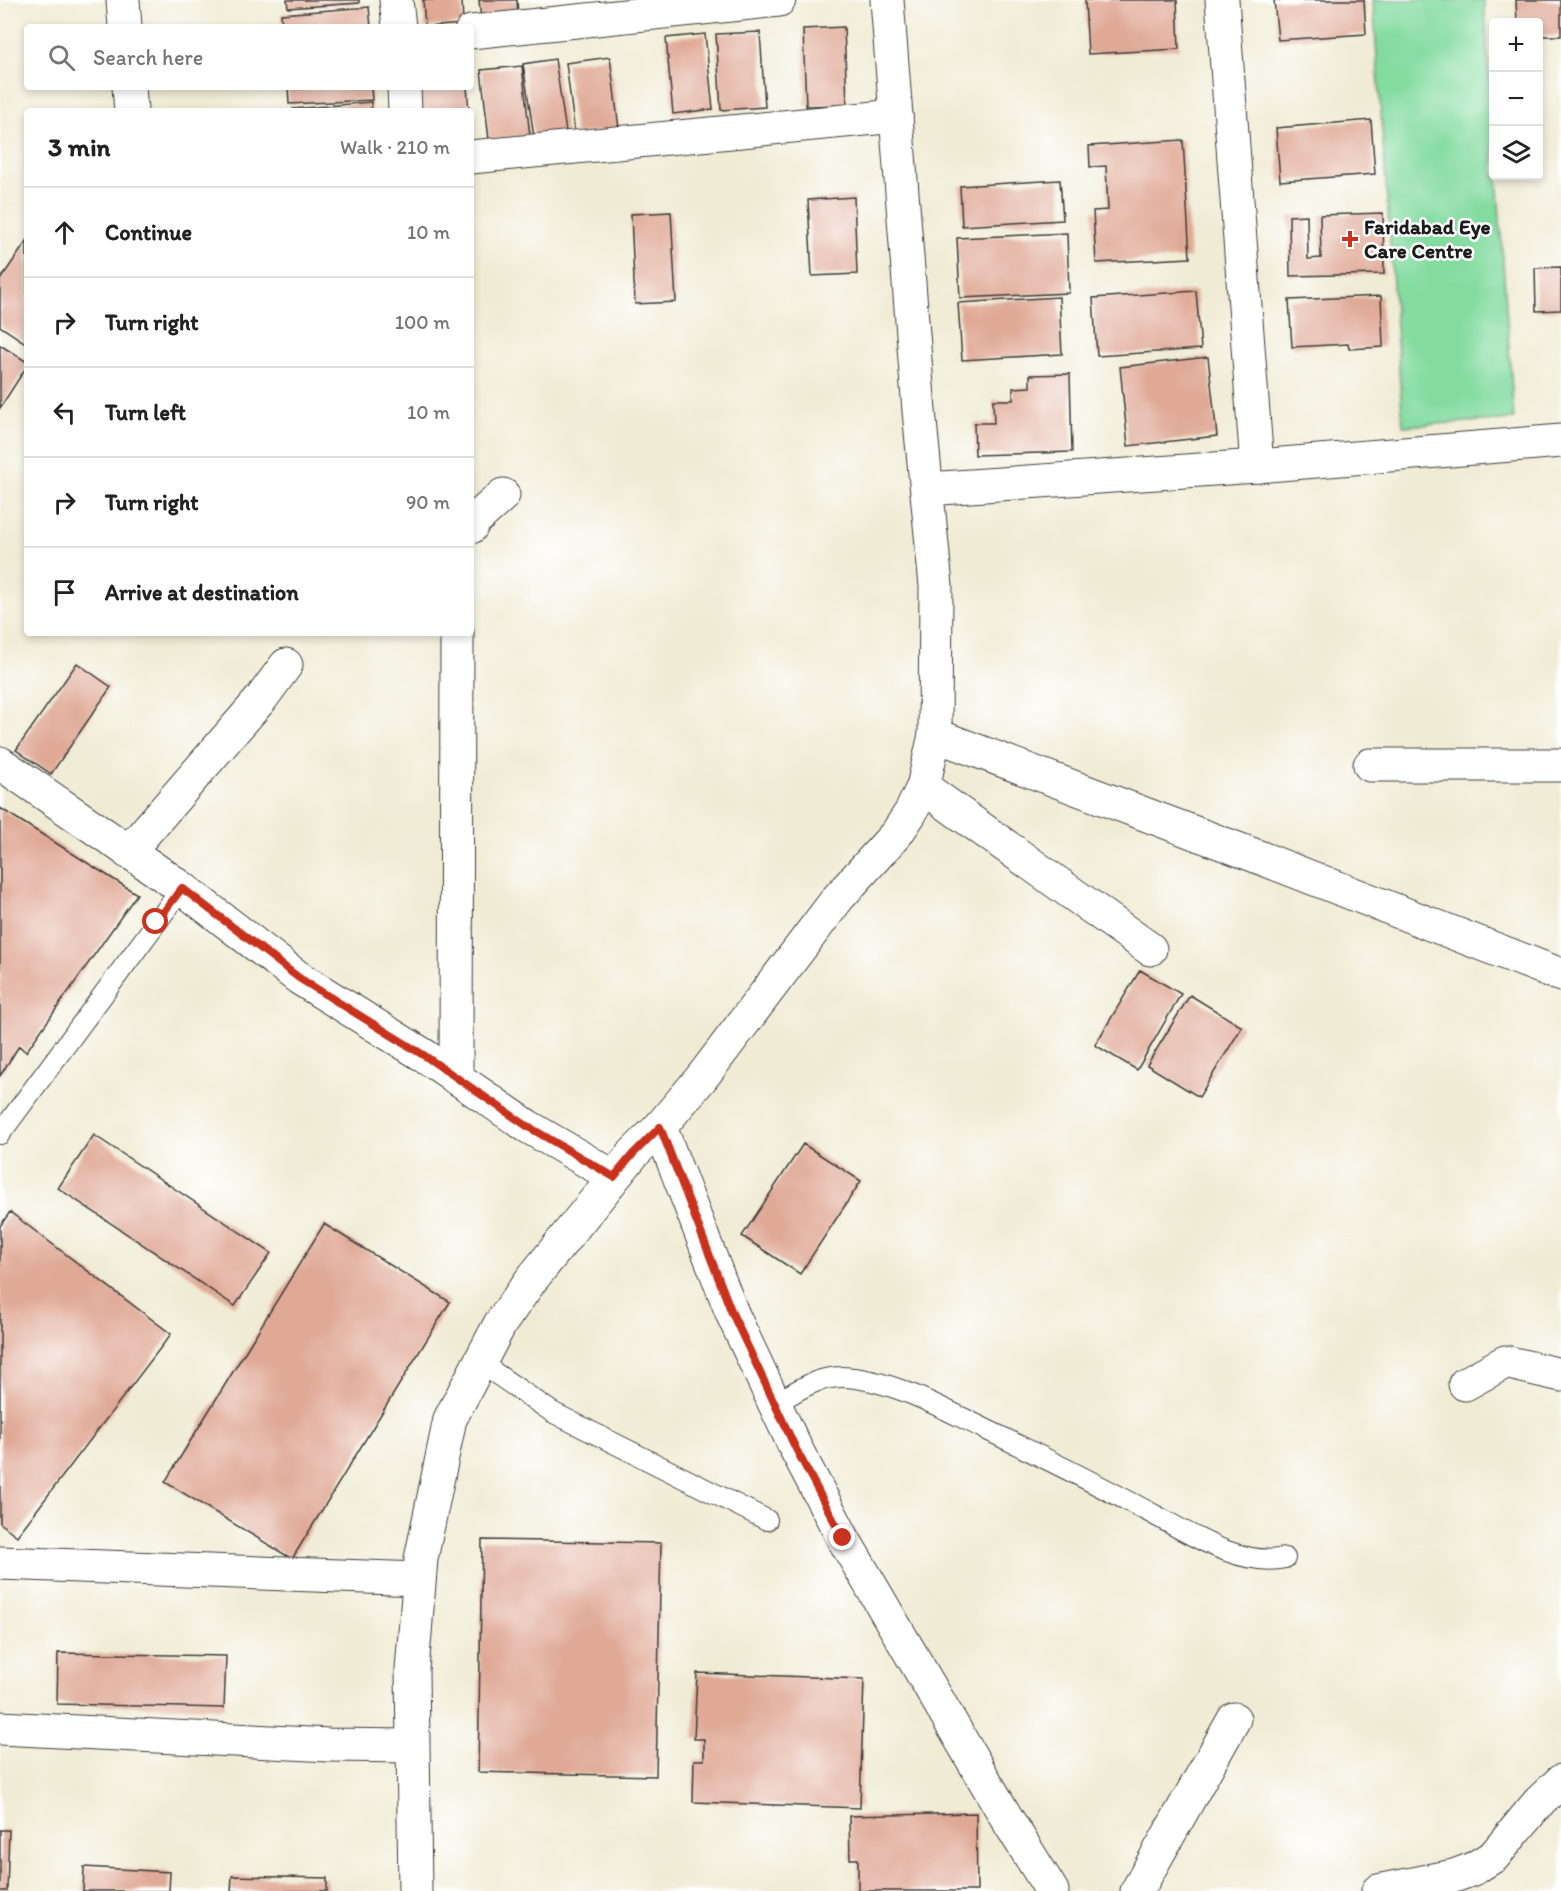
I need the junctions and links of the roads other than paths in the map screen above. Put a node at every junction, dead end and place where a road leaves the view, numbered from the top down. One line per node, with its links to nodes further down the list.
1 (123, 0): 6 (street)
2 (396, 0): 7 (street)
3 (779, 0): 8 (street)
4 (887, 0): 13 (street)
5 (1222, 0): 16 (street)
6 (124, 24)
7 (399, 24)
8 (474, 32)
9 (129, 90): 11 (street)
10 (404, 90): 12 (street)
11 (131, 108)
12 (405, 108)
13 (896, 116): 14 (street); 17 (street)
14 (474, 157)
15 (1561, 441): 16 (street)
16 (1257, 466): 17 (street)
17 (927, 489): 22 (street)
18 (503, 495): 19 (street)
19 (474, 521)
20 (457, 636): 31 (street)
21 (286, 665): 27 (street)
22 (935, 735): 26 (street); 30 (street)
23 (0, 764): 27 (street)
24 (1370, 765): 25 (street)
25 (1561, 765)
26 (924, 787): 29 (street); 32 (street)
27 (128, 852): 28 (street)
28 (182, 888): 31 (street); 33 (lane)
29 (1150, 949)
30 (1561, 975)
31 (456, 1077): 34 (street)
32 (660, 1127): 34 (street); 38 (street)
33 (0, 1134)
34 (614, 1177): 35 (street)
35 (479, 1362): 39 (lane); 42 (street)
36 (1561, 1375): 37 (street)
37 (1465, 1384)
38 (775, 1404): 40 (lane); 48 (street)
39 (766, 1520)
40 (1285, 1558)
41 (0, 1563): 42 (street)
42 (419, 1579): 45 (street)
43 (1234, 1719): 49 (street)
44 (0, 1728): 45 (street)
45 (411, 1746): 47 (street)
46 (1561, 1781): 50 (street)
47 (415, 1891)
48 (1052, 1891)
49 (1137, 1891)
50 (1378, 1891)

